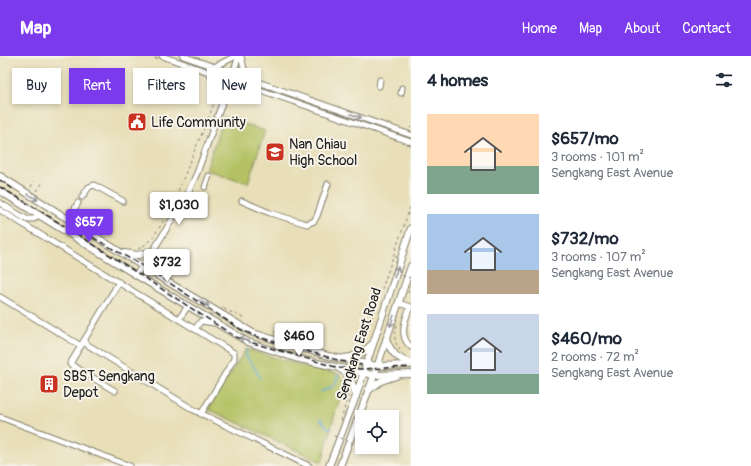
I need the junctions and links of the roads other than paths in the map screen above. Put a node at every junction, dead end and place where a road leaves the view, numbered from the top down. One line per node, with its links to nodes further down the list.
1 (183, 56): 5 (street)
2 (236, 56): 5 (street)
3 (240, 56): 7 (street); 8 (street)
4 (163, 59): 9 (street)
5 (214, 66): 6 (street)
6 (219, 68)
7 (235, 68)
8 (244, 68)
9 (207, 71)
10 (261, 83): 13 (street, one-way to 13)
11 (261, 90): 14 (street)
12 (222, 104): 29 (street)
13 (411, 135)
14 (411, 142)
15 (0, 176): 30 (main road, one-way to 30)
16 (209, 176): 18 (street)
17 (328, 184): 22 (street)
18 (205, 187)
19 (0, 191): 27 (main road)
20 (82, 197): 21 (street)
21 (123, 201)
22 (242, 201)
23 (0, 203): 27 (street)
24 (78, 203): 25 (street)
25 (75, 208)
26 (0, 210): 35 (street)
27 (39, 214): 33 (main road)
28 (411, 228): 44 (main road, Sengkang East Road, one-way to 28)
29 (153, 250): 30 (main road); 31 (street); 34 (main road)
30 (118, 251): 31 (main road)
31 (143, 266): 33 (street); 34 (main road)
32 (411, 266): 37 (main road, Sengkang East Road)
33 (136, 275): 38 (main road)
34 (158, 276): 47 (main road, one-way to 47)
35 (119, 282): 40 (street); 45 (street)
36 (0, 297): 45 (street)
37 (398, 303): 39 (street); 43 (main road, Sengkang East Road, one-way to 43)
38 (188, 306): 40 (street); 41 (main road)
39 (410, 307): 46 (street)
40 (180, 320): 42 (street)
41 (221, 326): 42 (street); 51 (main road, one-way to 41)
42 (195, 329): 59 (street)
43 (386, 340): 49 (main road); 50 (main road, Sengkang East Road)
44 (374, 341): 47 (main road); 48 (main road, Sengkang East Road)
45 (82, 344): 56 (street); 59 (street)
46 (411, 347)
47 (339, 359): 48 (main road)
48 (366, 364): 50 (main road); 52 (main road, Sengkang East Road)
49 (411, 364): 50 (main road)
50 (377, 366): 55 (main road, Sengkang East Road)
51 (336, 367): 52 (main road); 58 (main road)
52 (363, 373): 55 (main road); 58 (main road, Sengkang East Road)
53 (401, 374): 54 (main road); 55 (main road); 57 (main road)
54 (411, 374)
55 (374, 375): 57 (main road, Sengkang East Road)
56 (115, 392)
57 (368, 392): 64 (main road, Sengkang East Road)
58 (356, 396): 63 (main road, Sengkang East Road)
59 (200, 414): 62 (street)
60 (0, 417): 61 (street)
61 (130, 466)
62 (309, 466)
63 (329, 466)
64 (340, 466)

